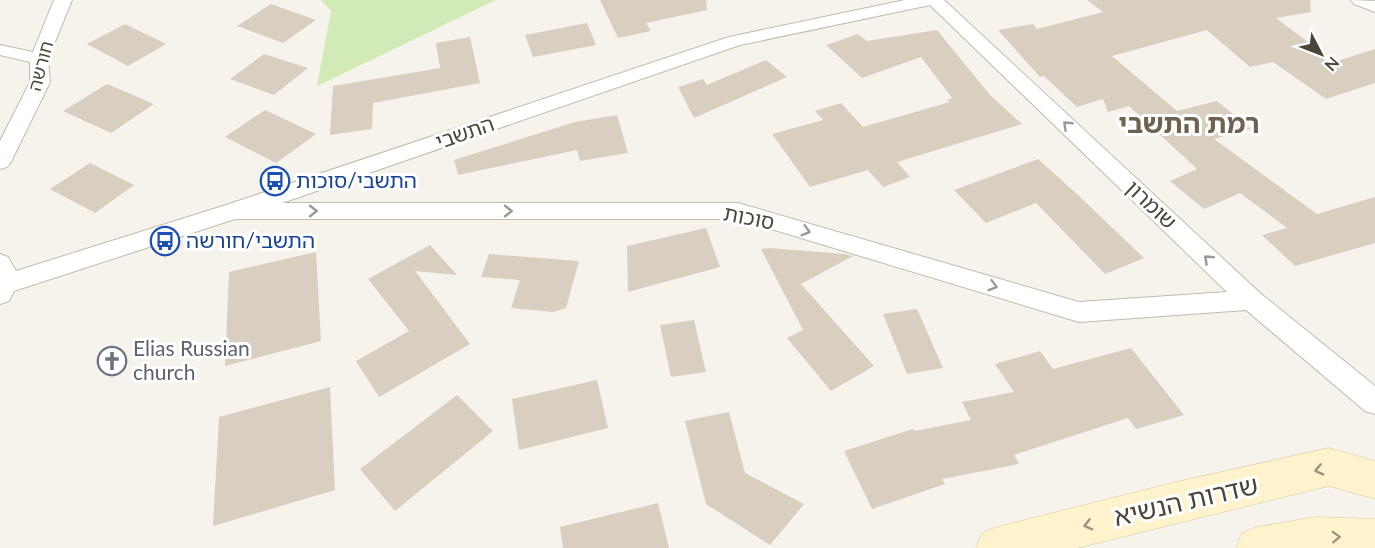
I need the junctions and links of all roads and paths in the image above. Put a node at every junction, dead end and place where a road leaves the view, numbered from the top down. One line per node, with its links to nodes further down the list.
1 (63, 0): 6 (street, חורשה)
2 (932, 0): 8 (street, התשבי); 10 (street, שומרון, one-way to 2)
3 (1360, 0): 4 (street)
4 (1375, 7)
5 (0, 50): 6 (street)
6 (39, 59): 7 (street, חורשה)
7 (0, 162)
8 (234, 211): 9 (street, התשבי); 10 (street, סוכות, one-way to 10)
9 (2, 280)
10 (1251, 300): 11 (street, שומרון)
11 (1375, 402)
12 (1375, 480): 14 (street, שדרות הנשיא, one-way to 14)
13 (1375, 540): 15 (street, one-way to 13)
14 (997, 548)
15 (1257, 548)

